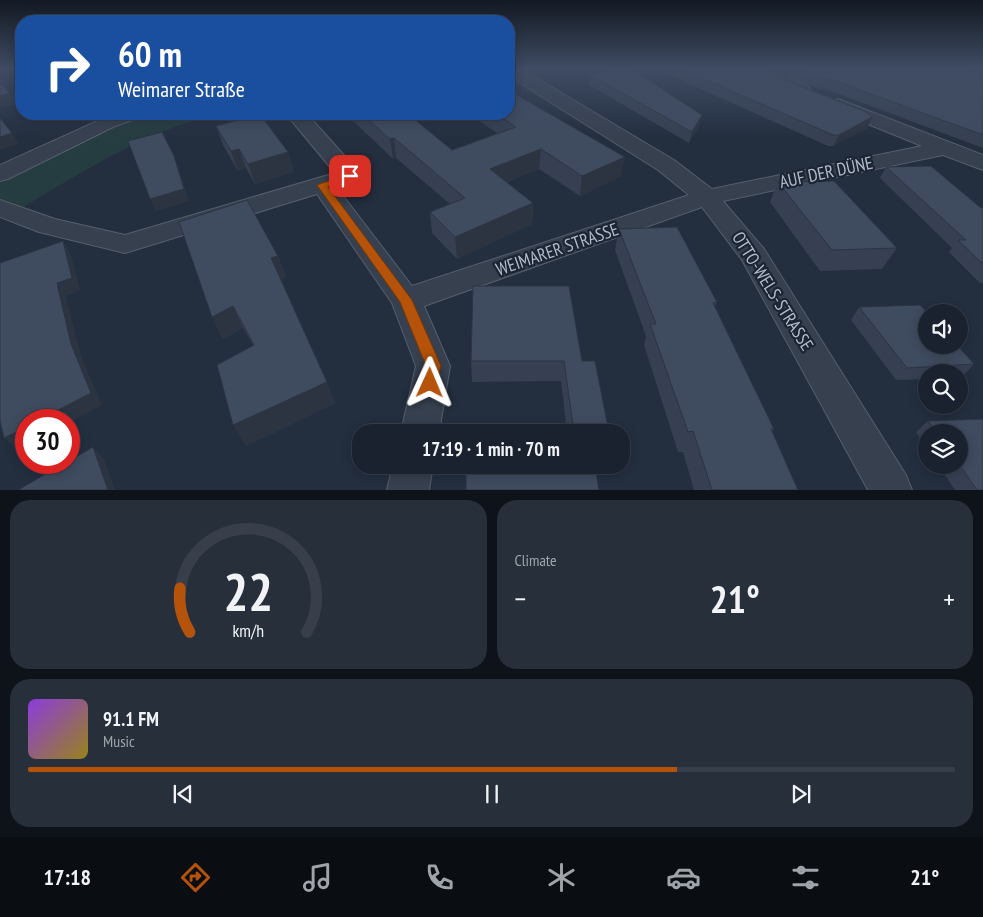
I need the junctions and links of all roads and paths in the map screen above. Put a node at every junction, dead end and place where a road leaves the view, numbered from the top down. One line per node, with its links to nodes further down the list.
1 (547, 92): 9 (street, OTTO-WELS-STRASSE)
2 (807, 92): 5 (street)
3 (96, 120): 7 (street)
4 (301, 120): 8 (street)
5 (944, 148): 6 (street); 9 (street, AUF DER DÜNE)
6 (983, 163)
7 (0, 174)
8 (322, 185): 10 (street); 11 (street)
9 (707, 197): 11 (street, WEIMARER STRASSE); 15 (street, OTTO-WELS-STRASSE)
10 (0, 208)
11 (406, 300): 12 (street)
12 (422, 424)
13 (411, 474): 14 (street)
14 (408, 490)
15 (891, 490)

